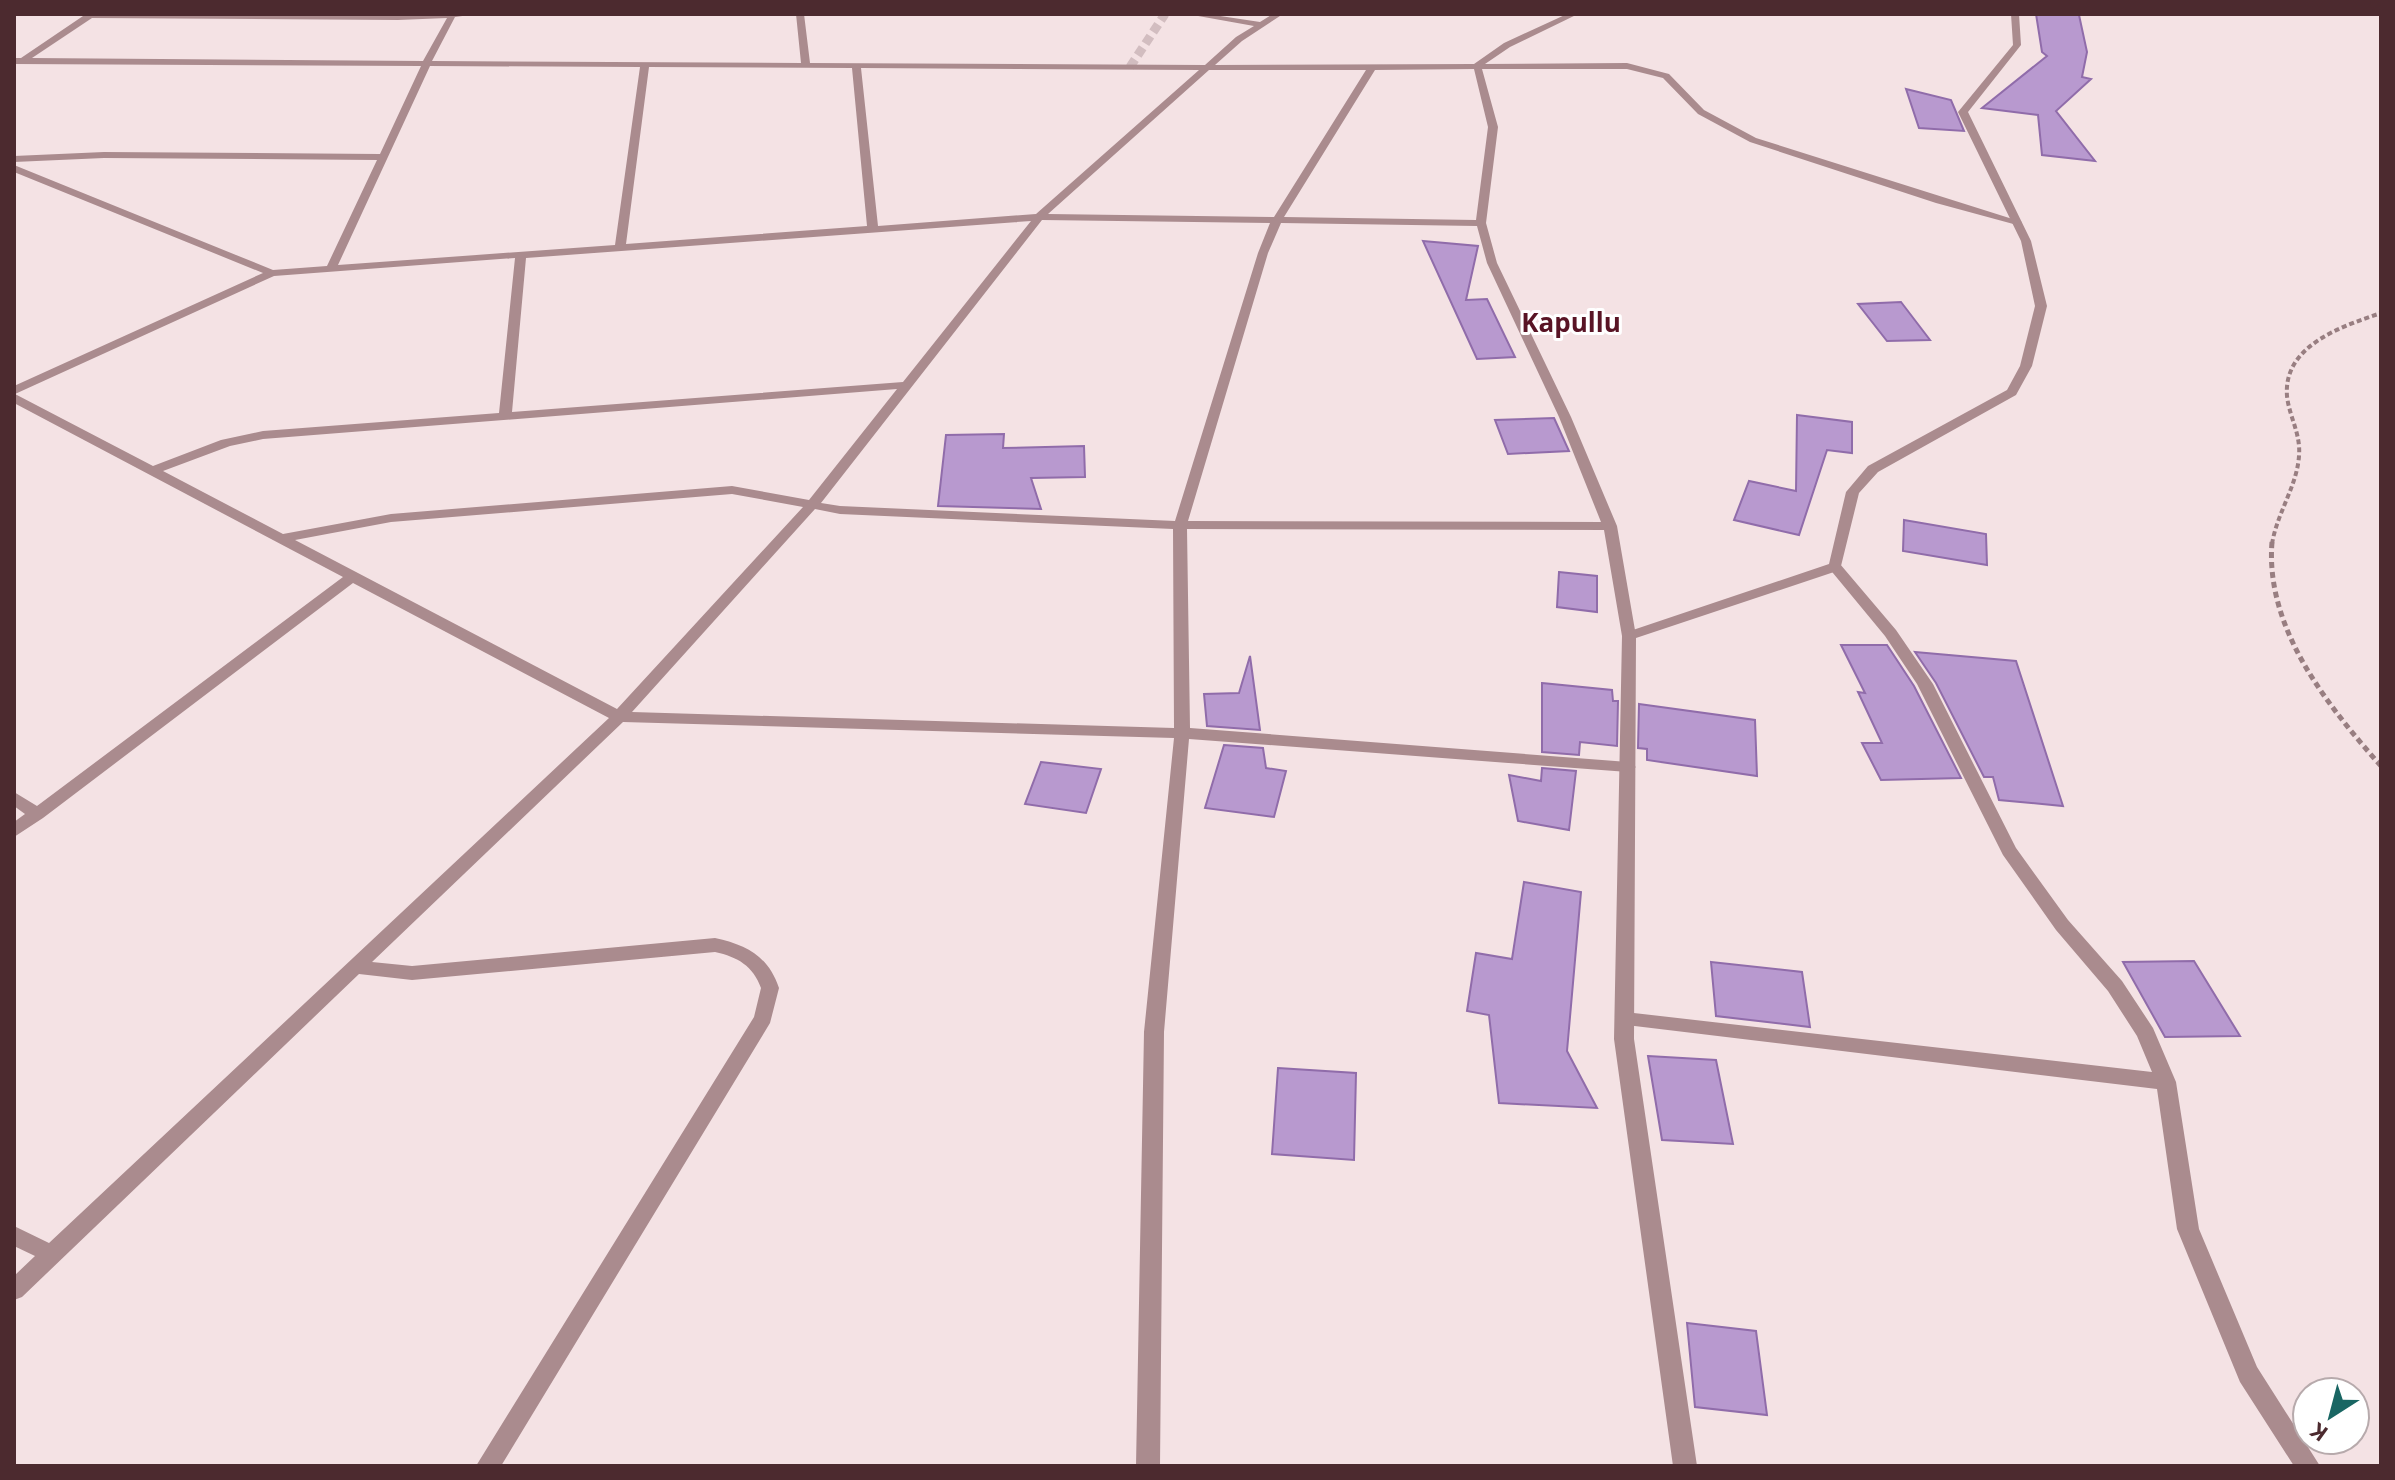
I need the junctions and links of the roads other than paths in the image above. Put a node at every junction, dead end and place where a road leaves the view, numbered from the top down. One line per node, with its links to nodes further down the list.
1 (473, 14): 8 (street)
2 (800, 14): 13 (street)
3 (1191, 14): 9 (street)
4 (1279, 14): 9 (street)
5 (1574, 14): 16 (street)
6 (2015, 14): 23 (street)
7 (91, 15): 8 (street); 10 (street)
8 (453, 15): 11 (street)
9 (1263, 25): 17 (street)
10 (17, 63): 11 (street)
11 (426, 63): 12 (street); 18 (street)
12 (645, 64): 13 (street); 26 (street)
13 (806, 65): 14 (street)
14 (856, 65): 17 (street); 25 (street)
15 (1373, 66): 16 (street); 17 (street); 22 (street)
16 (1477, 66): 23 (street); 24 (street)
17 (1205, 68): 21 (street)
18 (383, 157): 19 (street); 28 (street)
19 (14, 159)
20 (14, 168): 29 (street)
21 (1039, 217): 22 (street); 25 (street); 30 (street)
22 (1277, 220): 24 (street); 36 (street)
23 (2017, 222): 39 (street)
24 (1481, 223): 37 (street)
25 (873, 229): 26 (street)
26 (620, 247): 27 (street)
27 (521, 255): 28 (street); 33 (street)
28 (331, 269): 29 (street)
29 (272, 273): 31 (street)
30 (907, 385): 33 (street); 35 (street)
31 (14, 391)
32 (14, 398): 34 (street)
33 (505, 416): 34 (street)
34 (151, 471): 38 (street)
35 (814, 503): 36 (street); 38 (street); 42 (street)
36 (1180, 525): 37 (street); 43 (street)
37 (1610, 526): 41 (street)
38 (281, 539): 40 (street)
39 (1835, 567): 41 (street); 50 (street)
40 (352, 577): 42 (street); 46 (street)
41 (1629, 636): 44 (street)
42 (619, 717): 43 (street); 48 (street)
43 (1182, 733): 44 (street); 55 (street)
44 (1628, 767): 49 (street)
45 (14, 798): 46 (street)
46 (37, 814): 47 (street)
47 (14, 831)
48 (355, 967): 52 (street); 54 (street)
49 (1625, 1019): 50 (street); 56 (street)
50 (2166, 1082): 57 (street)
51 (14, 1235): 52 (street)
52 (51, 1254): 53 (street)
53 (14, 1290)
54 (488, 1466)
55 (1148, 1466)
56 (1685, 1466)
57 (2308, 1466)

